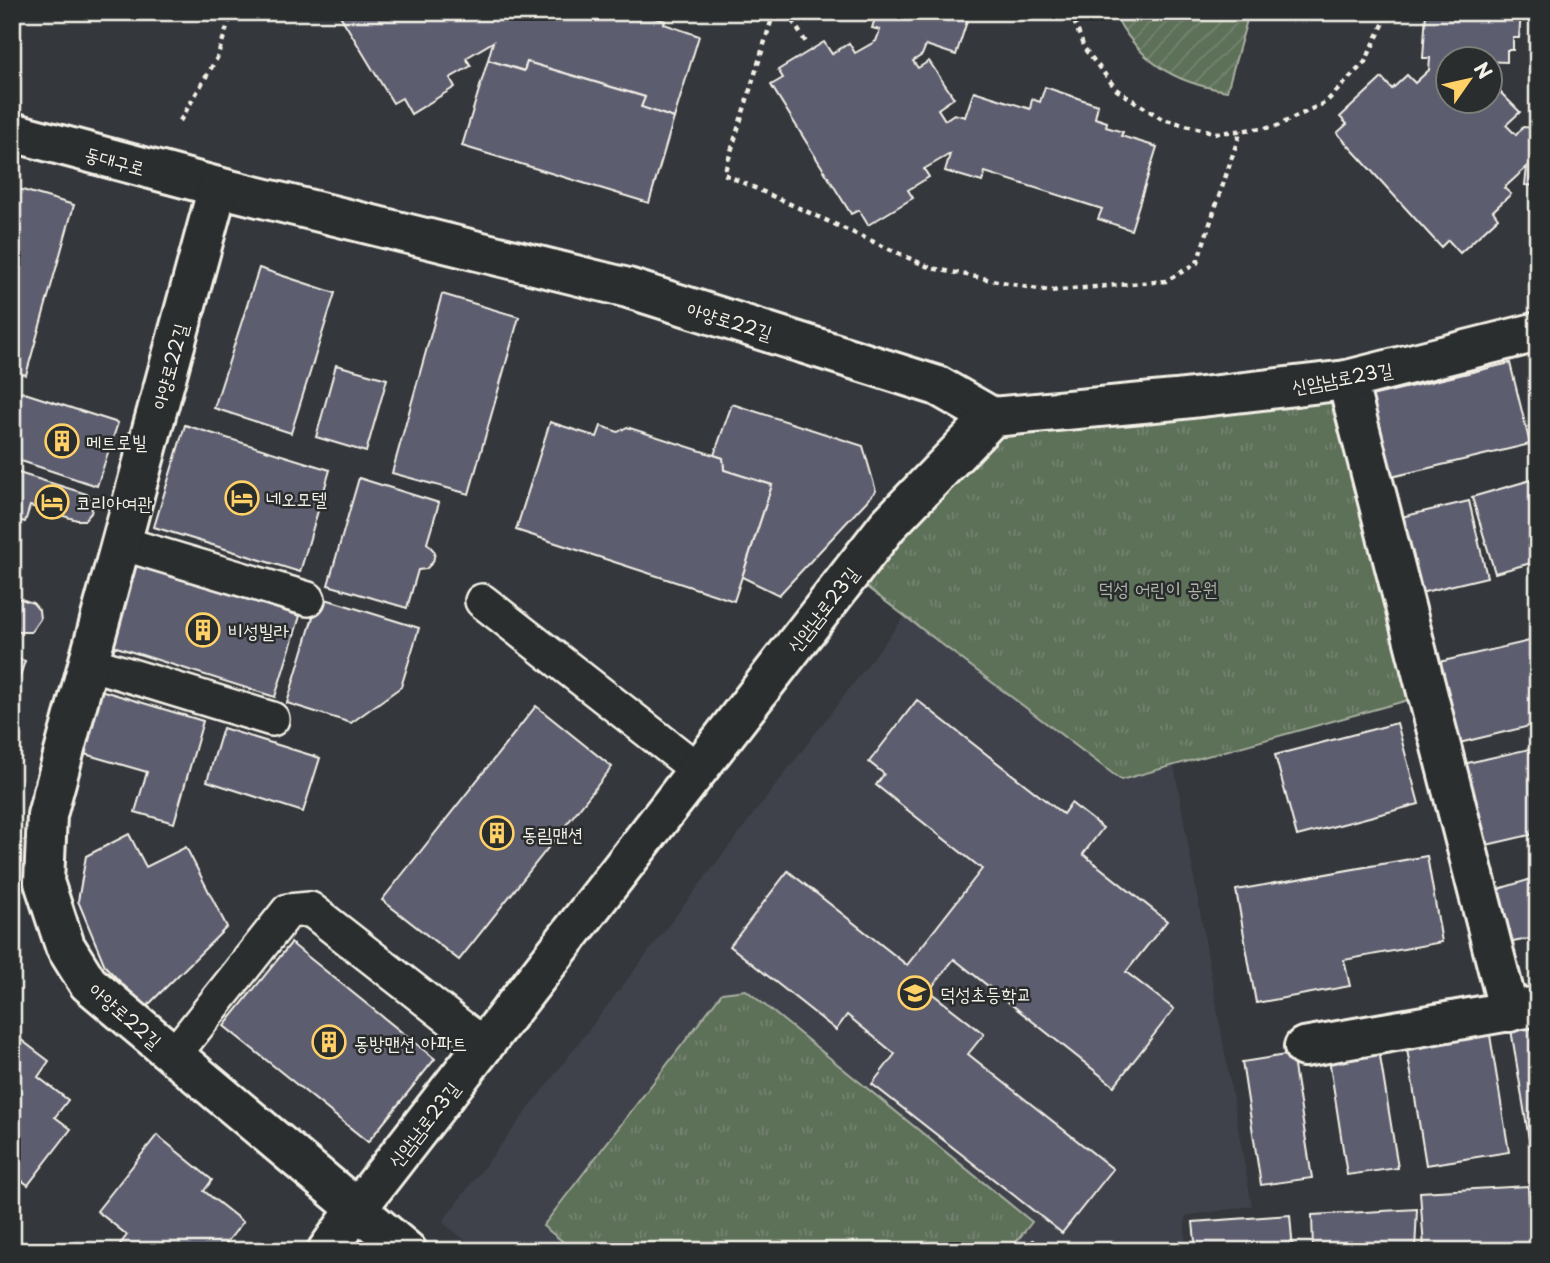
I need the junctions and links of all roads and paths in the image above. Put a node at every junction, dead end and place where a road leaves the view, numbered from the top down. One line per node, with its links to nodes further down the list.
1 (232, 12): 7 (path)
2 (774, 12): 8 (path)
3 (787, 12): 6 (path)
4 (1071, 12): 8 (path)
5 (1389, 12): 8 (path)
6 (807, 44)
7 (180, 121)
8 (1241, 130)
9 (12, 132): 10 (street, 동대구로)
10 (218, 187): 13 (street, 아양로22길); 14 (street, 아양로22길)
11 (1538, 332): 12 (street, 신암남로23길)
12 (1347, 380): 13 (street, 신암남로23길); 20 (street)
13 (992, 417): 19 (street, 신암남로23길)
14 (121, 543): 15 (lane); 17 (street, 아양로22길)
15 (308, 599)
16 (482, 600): 19 (lane)
17 (89, 663): 18 (lane); 23 (street, 아양로22길)
18 (272, 719)
19 (698, 770): 21 (street, 신암남로23길)
20 (1523, 1009): 22 (street)
21 (484, 1045): 23 (lane); 24 (street, 신암남로23길)
22 (1304, 1047)
23 (174, 1055): 24 (street, 아양로22길)
24 (356, 1210): 25 (street, 신암남로23길); 26 (street, 아양로22길)
25 (327, 1251)
26 (407, 1251)

